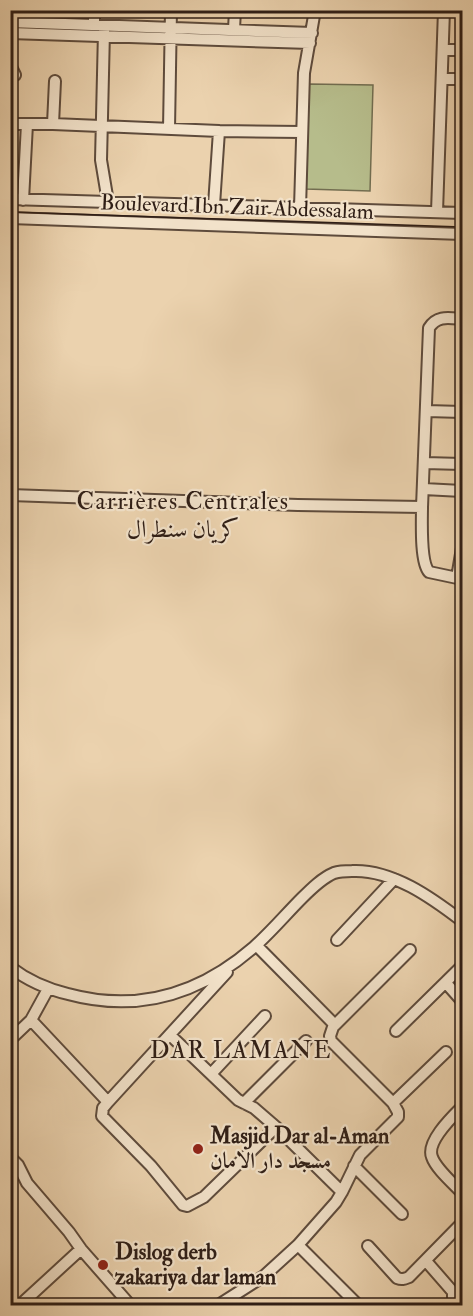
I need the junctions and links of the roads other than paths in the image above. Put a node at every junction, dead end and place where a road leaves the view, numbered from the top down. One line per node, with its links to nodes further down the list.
1 (94, 10): 7 (street)
2 (171, 10): 9 (street)
3 (235, 10): 8 (street)
4 (315, 10): 11 (street)
5 (444, 10): 12 (street)
6 (10, 22): 7 (street)
7 (101, 28): 9 (street); 10 (street); 20 (street)
8 (234, 29): 9 (street); 11 (street)
9 (171, 32): 11 (street); 21 (street)
10 (10, 33)
11 (311, 38): 23 (street)
12 (442, 50): 13 (street); 14 (street)
13 (462, 50)
14 (442, 79): 15 (street); 29 (street)
15 (462, 79)
16 (55, 81): 19 (street)
17 (10, 124): 18 (street)
18 (27, 124): 19 (street); 25 (street)
19 (53, 124): 20 (street)
20 (101, 126): 21 (street); 26 (street)
21 (169, 129): 22 (street)
22 (219, 131): 23 (street); 27 (street)
23 (302, 132): 28 (street)
24 (10, 199): 25 (street, Boulevard Ibn Zair Abdessalam)
25 (23, 200): 26 (street, Boulevard Ibn Zair Abdessalam)
26 (108, 202): 27 (street, Boulevard Ibn Zair Abdessalam)
27 (214, 205): 28 (street, Boulevard Ibn Zair Abdessalam)
28 (300, 208): 29 (street, Boulevard Ibn Zair Abdessalam)
29 (437, 212): 30 (street, Boulevard Ibn Zair Abdessalam)
30 (462, 213)
31 (10, 218): 32 (street, Boulevard Ibn Zair Abdessalam)
32 (462, 234)
33 (462, 319): 34 (street)
34 (427, 411): 35 (street); 36 (street)
35 (462, 412)
36 (425, 463): 37 (street); 38 (street)
37 (462, 464)
38 (424, 489): 39 (street); 41 (street)
39 (462, 491)
40 (10, 495): 41 (street)
41 (422, 507): 43 (street)
42 (462, 548): 43 (street)
43 (460, 579)
44 (394, 879): 45 (street); 46 (street); 47 (street)
45 (462, 921)
46 (337, 940)
47 (256, 945): 49 (street); 57 (street)
48 (410, 950): 57 (street)
49 (240, 959): 53 (street); 59 (street)
50 (462, 966): 52 (street)
51 (10, 967): 53 (street)
52 (446, 983): 54 (street); 58 (street)
53 (48, 989): 56 (street)
54 (462, 1001)
55 (265, 1016): 63 (street)
56 (32, 1020): 60 (street); 64 (street)
57 (335, 1025): 66 (street)
58 (396, 1031)
59 (170, 1035): 63 (street); 64 (street)
60 (10, 1040)
61 (306, 1041): 65 (street)
62 (446, 1052): 66 (street)
63 (210, 1074): 65 (street)
64 (108, 1102): 68 (street)
65 (244, 1102): 68 (street)
66 (393, 1103): 70 (street)
67 (462, 1107): 72 (street)
68 (276, 1127): 71 (street)
69 (13, 1165): 77 (street)
70 (354, 1166): 71 (street); 73 (street)
71 (342, 1192): 75 (street)
72 (462, 1193)
73 (402, 1214)
74 (462, 1223): 78 (street)
75 (298, 1245): 79 (street); 82 (street)
76 (368, 1246): 78 (street)
77 (81, 1250): 80 (street); 81 (street)
78 (426, 1261): 83 (street)
79 (225, 1303)
80 (19, 1305)
81 (131, 1305)
82 (359, 1305)
83 (448, 1305)

